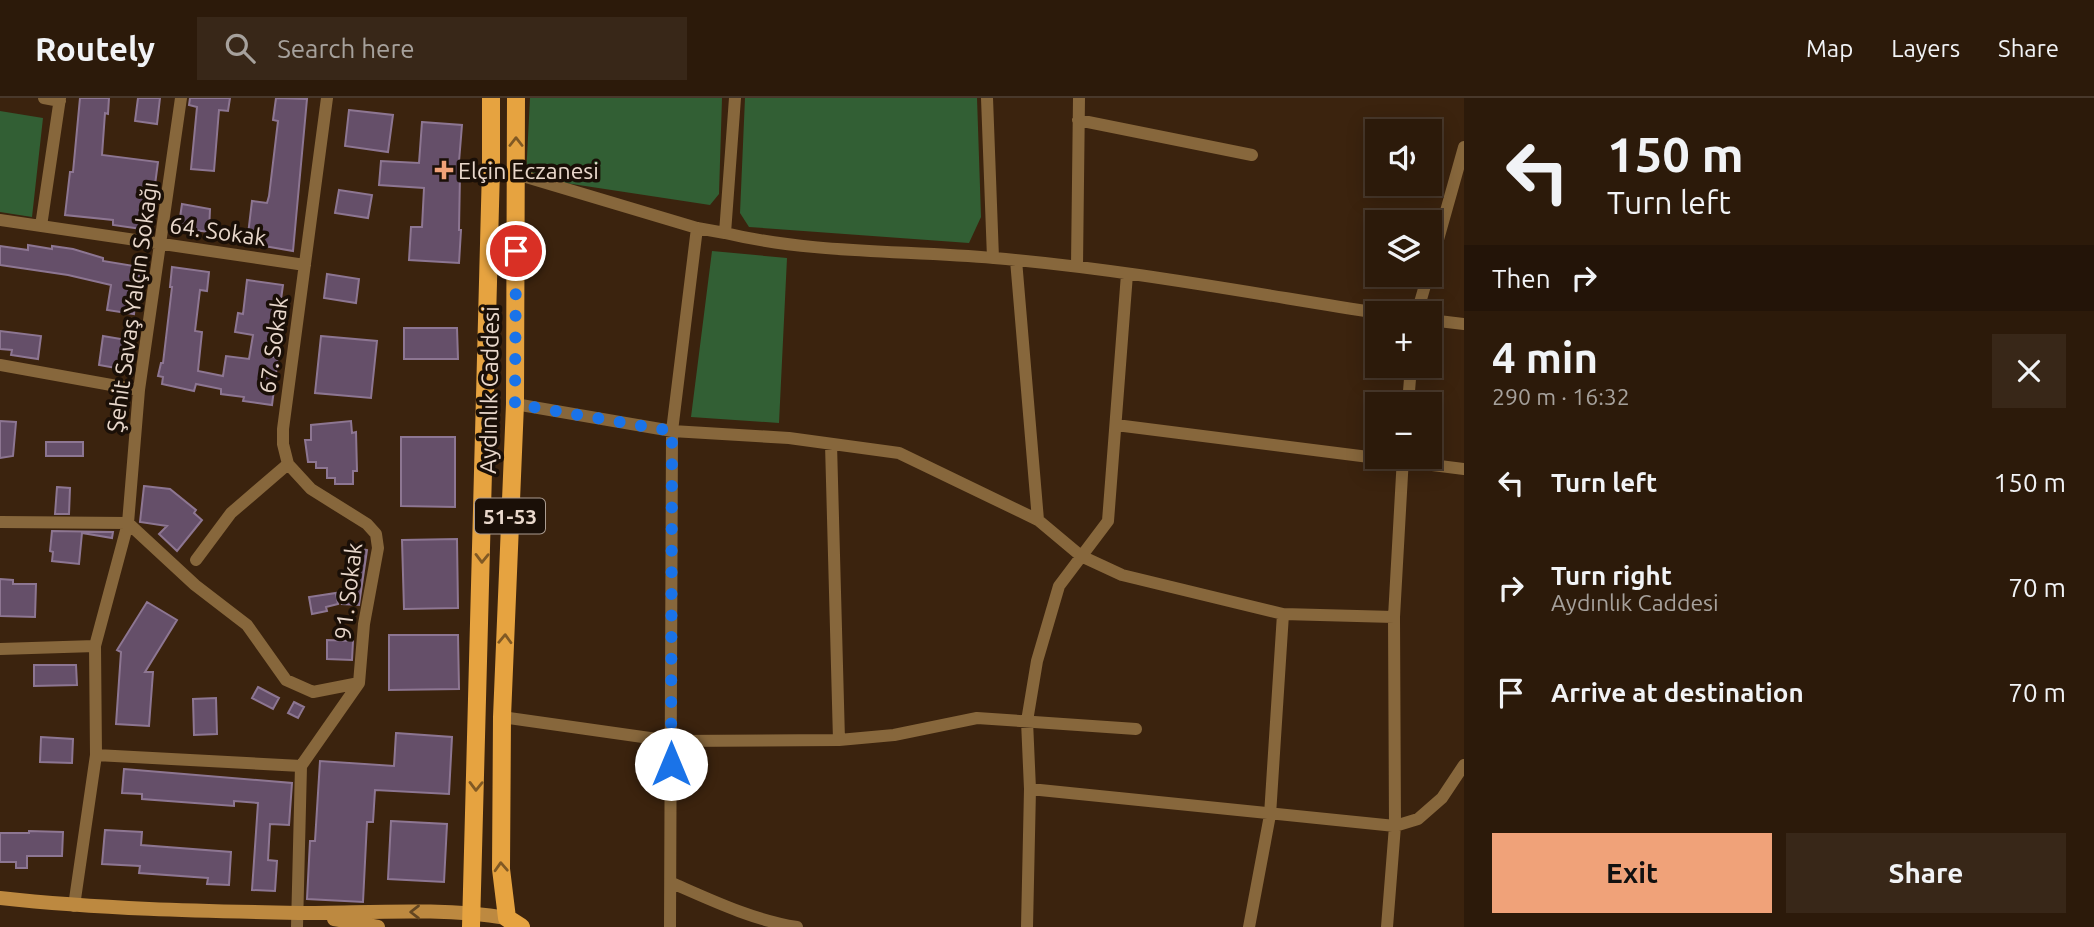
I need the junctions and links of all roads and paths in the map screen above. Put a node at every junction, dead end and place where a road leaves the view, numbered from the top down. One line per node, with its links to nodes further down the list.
1 (44, 98): 9 (street)
2 (181, 98): 19 (street, Şehit Savaş Yalçın Sokağı)
3 (327, 98): 22 (street, 67. Sokak)
4 (491, 98): 64 (main road, Aydınlık Caddesi / 51-53, one-way to 64)
5 (516, 98): 13 (main road, Aydınlık Caddesi / 51-53, one-way to 5)
6 (735, 98): 18 (street)
7 (987, 98): 20 (street)
8 (1079, 98): 10 (street)
9 (60, 99): 16 (street)
10 (1078, 120): 12 (street); 23 (street)
11 (1464, 147): 15 (street)
12 (1252, 155)
13 (516, 174): 17 (street); 30 (main road, Aydınlık Caddesi / 51-53)
14 (0, 220): 16 (street, 64. Sokak)
15 (1442, 225)
16 (41, 226): 19 (street, 64. Sokak)
17 (697, 228): 18 (street); 32 (street)
18 (725, 233): 20 (street)
19 (162, 244): 22 (street, 64. Sokak); 29 (street, Şehit Savaş Yalçın Sokağı)
20 (993, 258): 21 (street)
21 (1016, 260): 23 (street); 39 (street)
22 (305, 265): 35 (street, 67. Sokak)
23 (1077, 266): 24 (street)
24 (1127, 274): 25 (street); 31 (street)
25 (1365, 311)
26 (1442, 321): 27 (street)
27 (1464, 324)
28 (0, 365): 29 (street)
29 (139, 390): 41 (street, Şehit Savaş Yalçın Sokağı)
30 (515, 404): 32 (street); 49 (main road, Aydınlık Caddesi / 51-53, one-way to 30)
31 (1116, 425): 34 (street); 42 (street)
32 (672, 431): 33 (street); 53 (street)
33 (831, 444): 39 (street); 52 (street)
34 (1365, 455)
35 (288, 464): 43 (street); 48 (street, 91. Sokak)
36 (1442, 466): 38 (street)
37 (1402, 469): 45 (street)
38 (1464, 469)
39 (1038, 520): 42 (street)
40 (0, 522): 41 (street)
41 (128, 523): 46 (street, Şehit Savaş Yalçın Sokağı); 48 (street)
42 (1082, 555): 44 (street); 50 (street)
43 (196, 560)
44 (1283, 614): 45 (street); 58 (street)
45 (1394, 617): 59 (street)
46 (95, 646): 47 (street); 54 (street, Şehit Savaş Yalçın Sokağı)
47 (0, 649)
48 (359, 683): 56 (street)
49 (502, 718): 53 (street); 65 (main road, Aydınlık Caddesi / 51-53, one-way to 49)
50 (1027, 721): 51 (street); 52 (street); 57 (street)
51 (1136, 729)
52 (839, 740): 53 (street)
53 (671, 741): 60 (street)
54 (96, 755): 56 (street); 62 (street, Şehit Savaş Yalçın Sokağı)
55 (1464, 765): 59 (street)
56 (301, 766): 63 (street)
57 (1030, 789): 58 (street); 69 (street)
58 (1270, 815): 59 (street); 70 (street)
59 (1395, 826): 71 (street)
60 (672, 883): 67 (street); 68 (street)
61 (0, 898): 62 (street)
62 (75, 906): 63 (street)
63 (298, 920): 64 (street, one-way to 63); 66 (street)
64 (472, 920): 65 (street)
65 (512, 924)
66 (377, 927)
67 (670, 927)
68 (797, 927)
69 (1027, 927)
70 (1249, 927)
71 (1387, 927)

